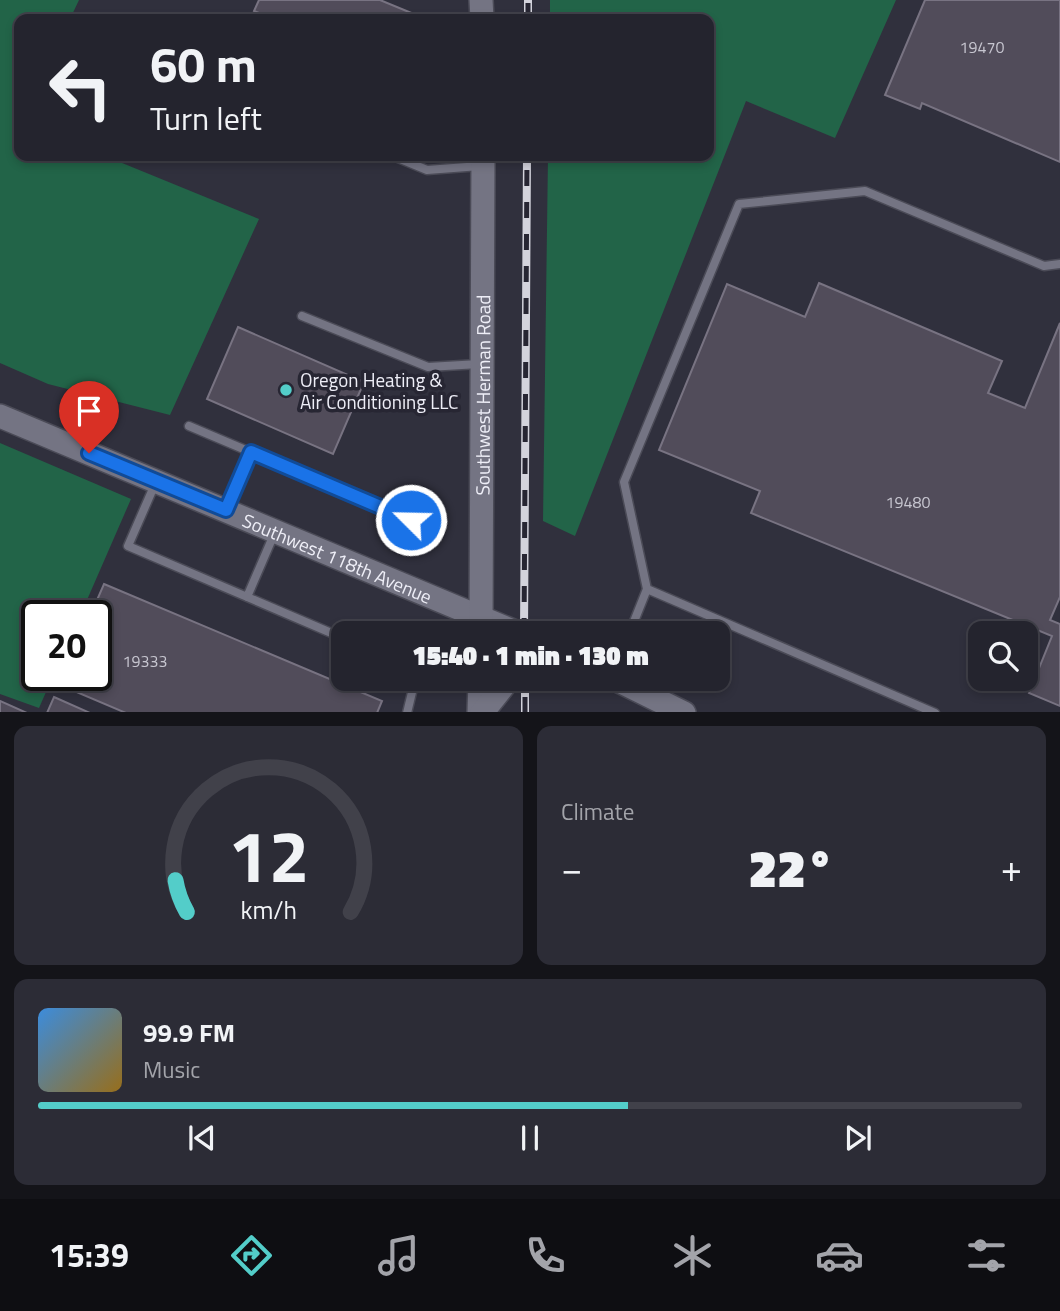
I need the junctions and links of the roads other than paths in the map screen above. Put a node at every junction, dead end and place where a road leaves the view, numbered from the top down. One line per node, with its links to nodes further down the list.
1 (405, 161): 2 (lane)
2 (483, 161): 5 (street, Southwest Herman Road)
3 (1060, 264): 13 (lane)
4 (302, 316): 5 (lane)
5 (482, 364): 16 (street, Southwest Herman Road)
6 (0, 416): 9 (street, Southwest 118th Avenue)
7 (189, 426): 8 (lane)
8 (251, 452): 10 (lane); 11 (lane)
9 (156, 481): 10 (street, Southwest 118th Avenue); 14 (lane)
10 (226, 510): 12 (street, Southwest 118th Avenue)
11 (411, 520)
12 (276, 531): 14 (lane); 15 (street, Southwest 118th Avenue)
13 (647, 589): 17 (lane); 26 (lane)
14 (247, 597): 18 (lane)
15 (472, 621)
16 (481, 621)
17 (634, 621)
18 (331, 633)
19 (412, 691): 23 (lane)
20 (480, 691): 24 (street)
21 (498, 691): 24 (street)
22 (640, 691): 25 (street)
23 (407, 712)
24 (480, 712)
25 (684, 712)
26 (935, 712)

